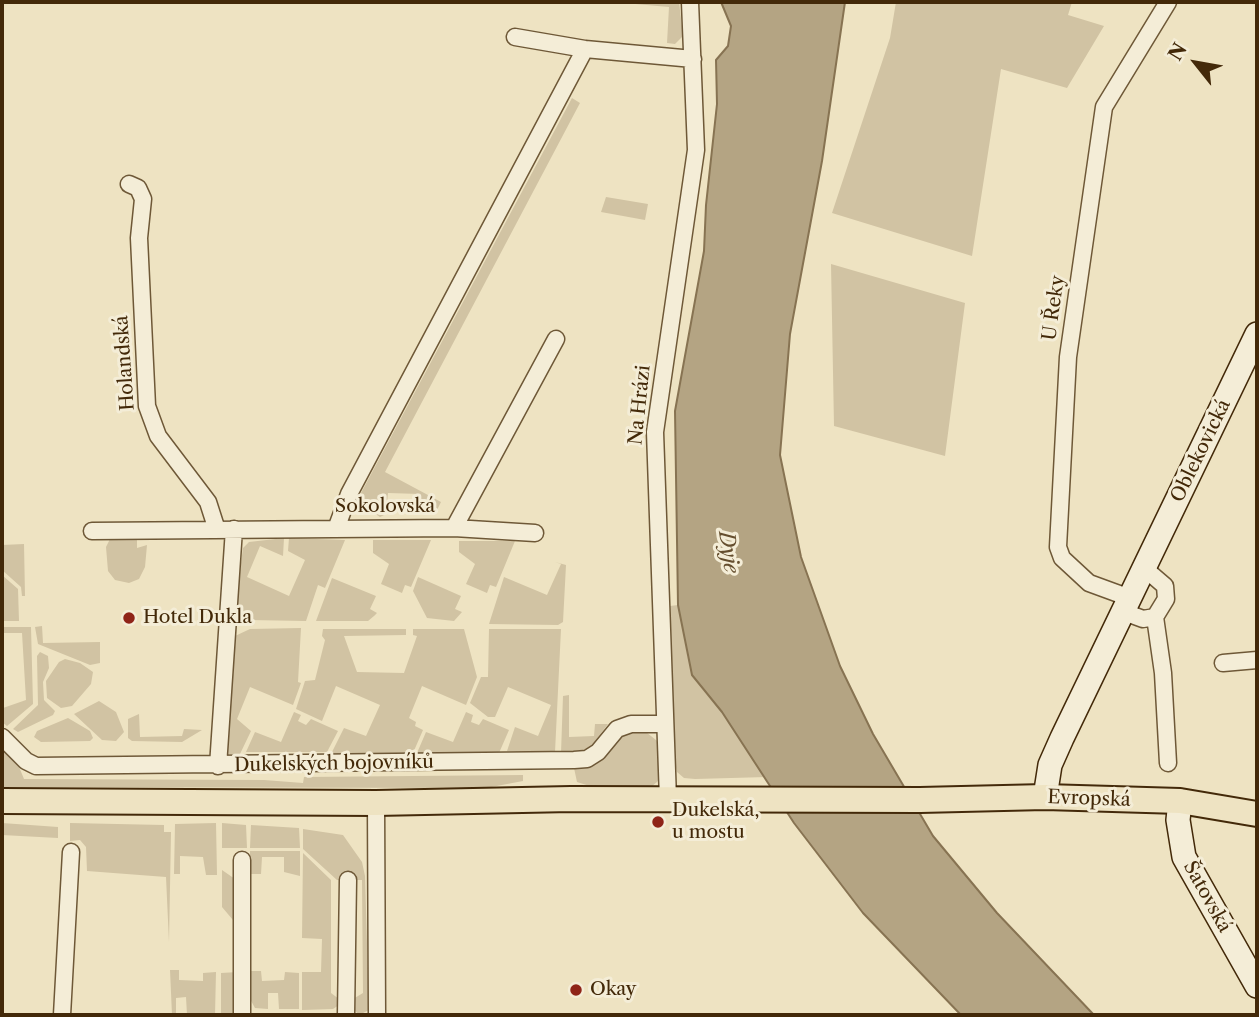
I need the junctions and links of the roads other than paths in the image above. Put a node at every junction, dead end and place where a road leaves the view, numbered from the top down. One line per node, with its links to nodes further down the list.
1 (690, 2): 5 (street, Na Hrázi)
2 (1168, 2): 16 (street, U Řeky)
3 (515, 37): 4 (street)
4 (585, 49): 5 (street); 10 (street)
5 (693, 58): 20 (street, Na Hrázi)
6 (129, 184): 9 (street, Holandská)
7 (1257, 334): 15 (street, Oblekovická)
8 (556, 339): 11 (street)
9 (216, 527): 12 (street, Sokolovská); 13 (street, Sokolovská)
10 (335, 528): 11 (street, Sokolovská); 12 (street, Sokolovská)
11 (454, 528): 14 (street, Sokolovská)
12 (234, 529): 23 (street)
13 (92, 531)
14 (535, 533)
15 (1144, 568): 16 (street, Oblekovická); 17 (street)
16 (1127, 605): 17 (street); 24 (street, Oblekovická)
17 (1155, 617): 22 (street)
18 (1257, 660): 19 (street)
19 (1223, 663)
20 (664, 724): 23 (street, Dukelských bojovníků); 25 (street, Na Hrázi)
21 (2, 737): 23 (street, Dukelských bojovníků)
22 (1168, 763)
23 (218, 766)
24 (1045, 797): 26 (main road, Evropská); 28 (main road, Evropská)
25 (668, 799): 26 (main road, Dukelských bojovníků); 29 (main road, Dukelských bojovníků)
26 (920, 800)
27 (2, 801): 29 (main road, Dukelských bojovníků)
28 (1180, 801): 30 (main road, Evropská); 34 (street, Šatovská)
29 (376, 803): 38 (street, Dukelských bojovníků)
30 (1257, 814)
31 (71, 852): 35 (street)
32 (242, 860): 36 (street)
33 (348, 880): 37 (street)
34 (1257, 986)
35 (62, 1015)
36 (242, 1015)
37 (346, 1015)
38 (377, 1015)

